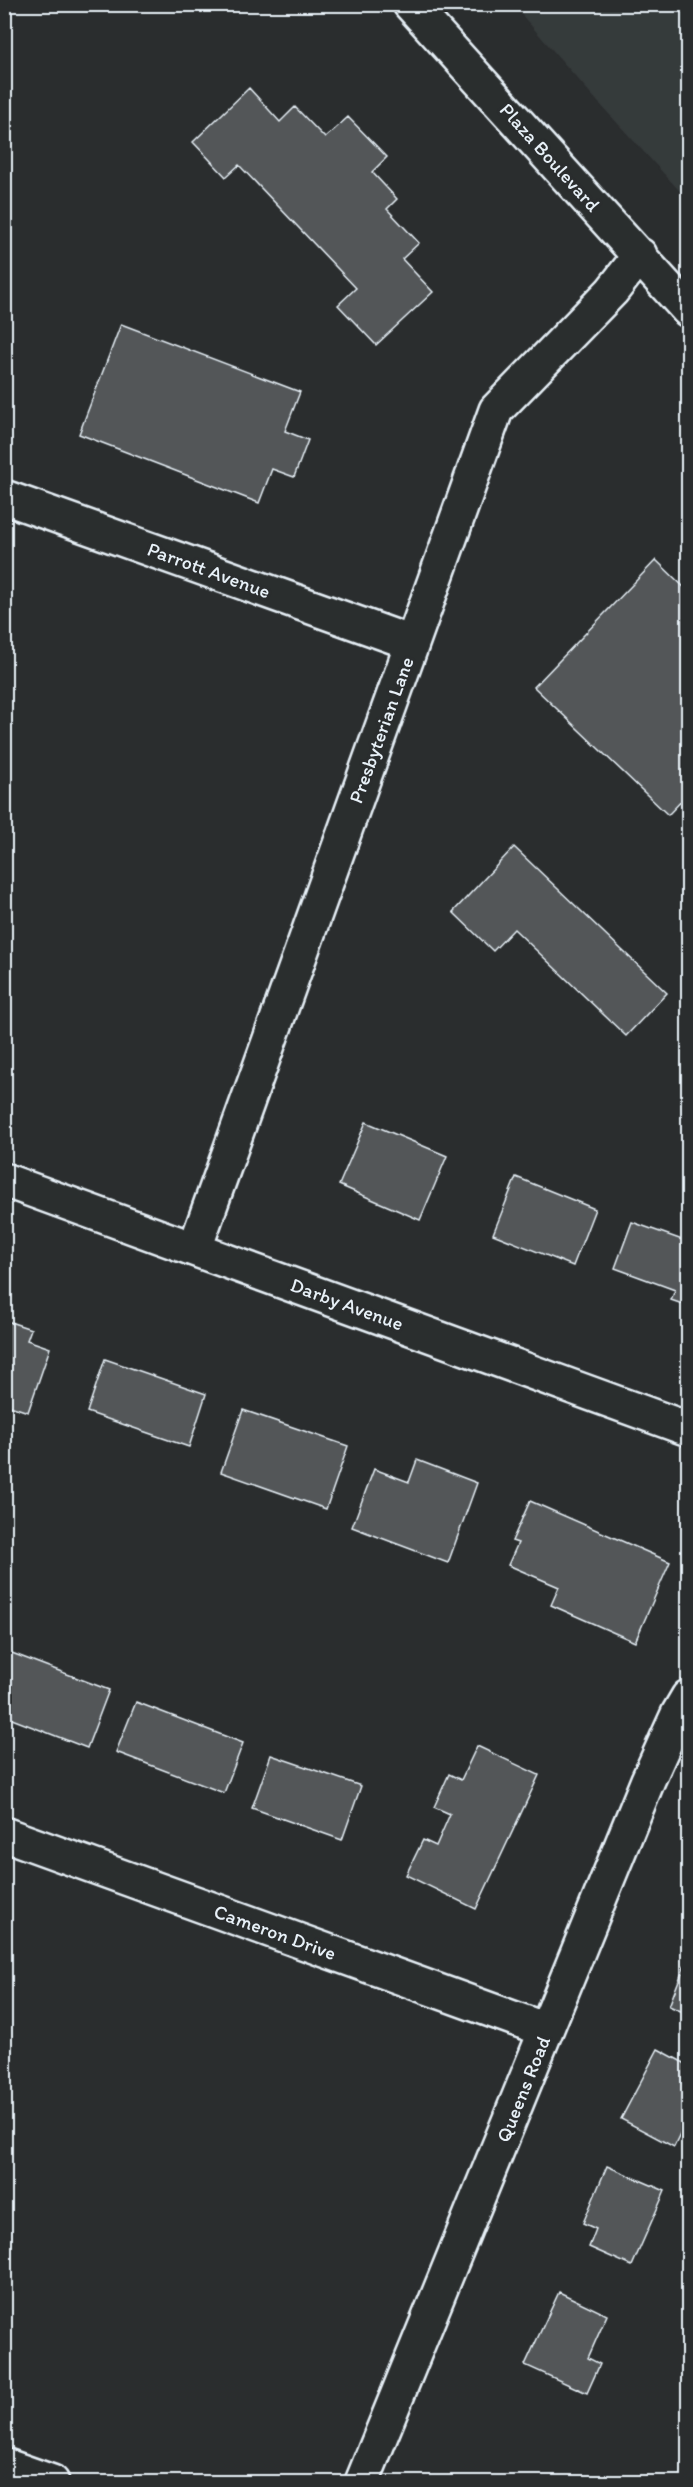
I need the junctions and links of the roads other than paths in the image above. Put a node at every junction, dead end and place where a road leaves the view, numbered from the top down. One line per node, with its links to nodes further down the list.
1 (411, 4): 2 (street, Plaza Boulevard)
2 (640, 255): 3 (street, Plaza Boulevard); 5 (street, Presbyterian Lane)
3 (688, 310)
4 (4, 497): 5 (street, Parrott Avenue)
5 (412, 643): 7 (street, Presbyterian Lane)
6 (4, 1180): 7 (street, Darby Avenue)
7 (195, 1248): 8 (street, Darby Avenue)
8 (688, 1429)
9 (688, 1697): 11 (street, Queens Road)
10 (4, 1834): 11 (street, Cameron Drive)
11 (546, 2030): 14 (street, Queens Road)
12 (4, 2465): 13 (street)
13 (52, 2482)
14 (362, 2482)

